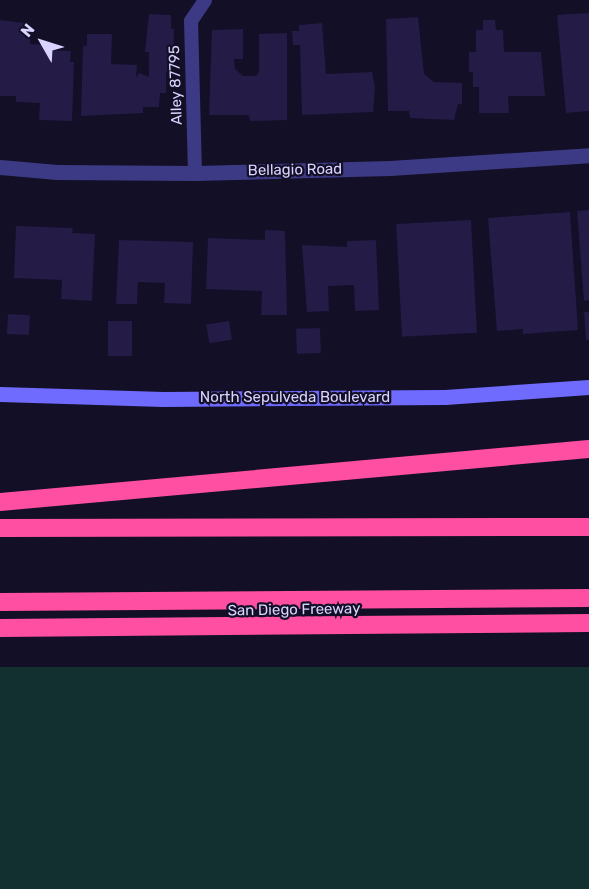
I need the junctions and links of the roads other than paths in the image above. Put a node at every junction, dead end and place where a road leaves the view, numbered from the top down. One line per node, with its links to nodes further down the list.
1 (205, 0): 4 (lane, Alley 87795)
2 (589, 155): 4 (street, Bellagio Road)
3 (0, 167): 4 (street, Bellagio Road)
4 (195, 173)
5 (589, 387): 6 (main road, North Sepulveda Boulevard)
6 (0, 394)
7 (589, 449): 8 (highway)
8 (0, 502)
9 (589, 527): 10 (highway)
10 (0, 528)
11 (589, 598): 12 (highway)
12 (0, 602)
13 (589, 623): 14 (highway, San Diego Freeway)
14 (0, 628)

